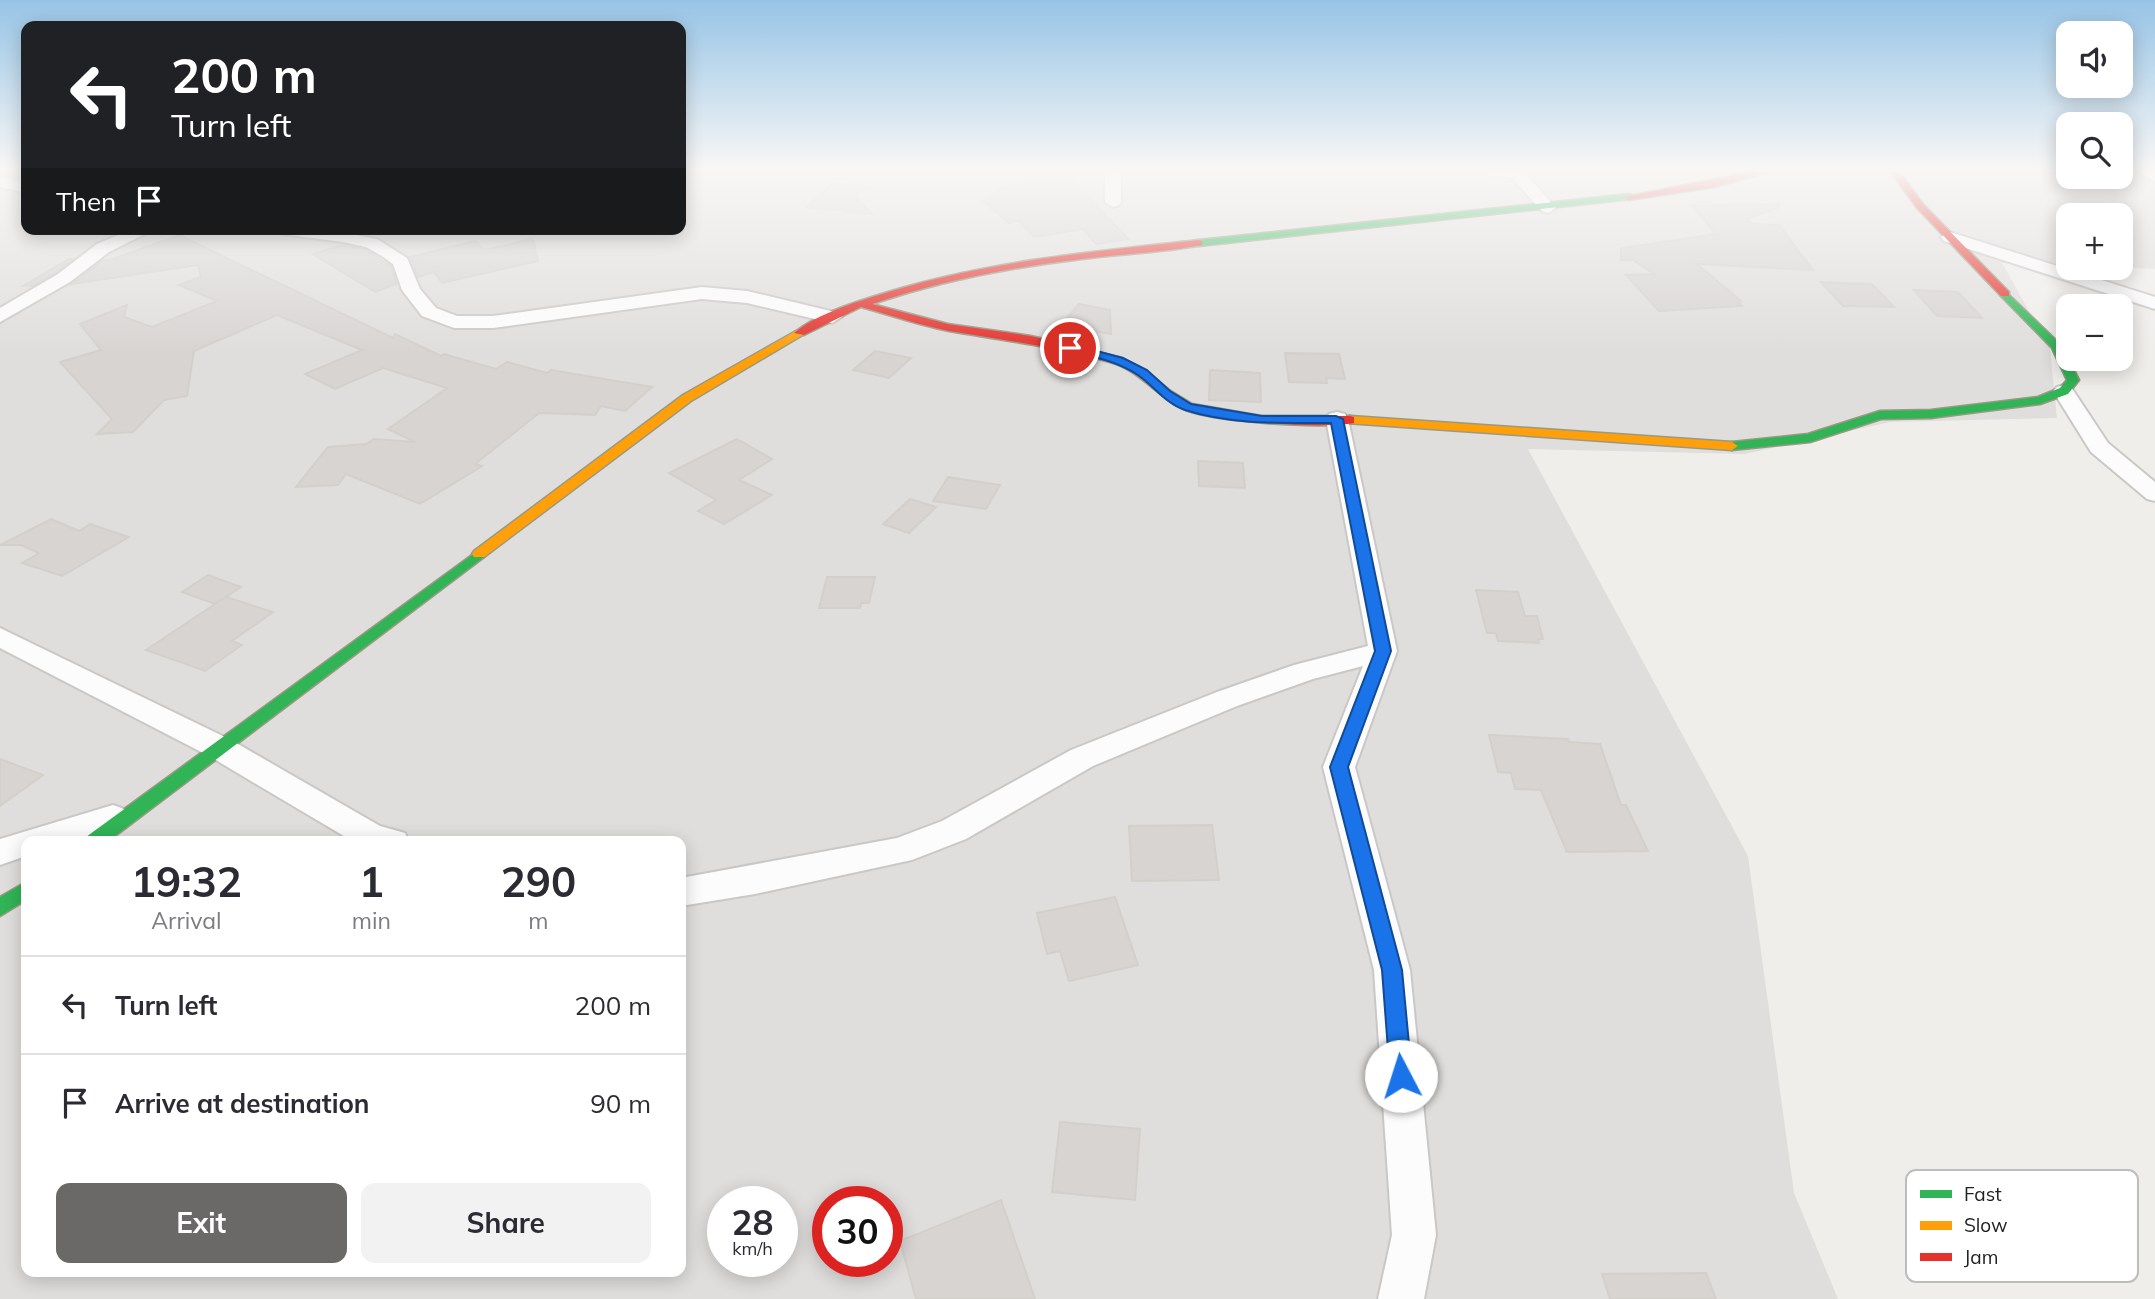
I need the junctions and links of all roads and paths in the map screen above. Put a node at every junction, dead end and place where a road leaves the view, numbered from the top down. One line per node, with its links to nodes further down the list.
1 (1316, 232): 7 (main road)
2 (1945, 232): 5 (main road)
3 (133, 235): 8 (street)
4 (328, 235): 9 (street)
5 (1950, 237): 6 (street); 10 (main road)
6 (2155, 303)
7 (861, 304): 9 (main road); 11 (main road)
8 (0, 316)
9 (832, 317): 15 (main road)
10 (2064, 391): 11 (main road); 12 (street)
11 (1336, 419): 14 (street)
12 (2155, 494)
13 (0, 637): 15 (street)
14 (1383, 651): 22 (street); 25 (street)
15 (220, 748): 16 (main road); 19 (street)
16 (134, 812): 17 (street); 18 (main road)
17 (52, 836)
18 (101, 836)
19 (371, 836)
20 (21, 845): 21 (street)
21 (0, 852)
22 (686, 890)
23 (21, 893): 24 (main road)
24 (0, 908)
25 (1401, 1299)

